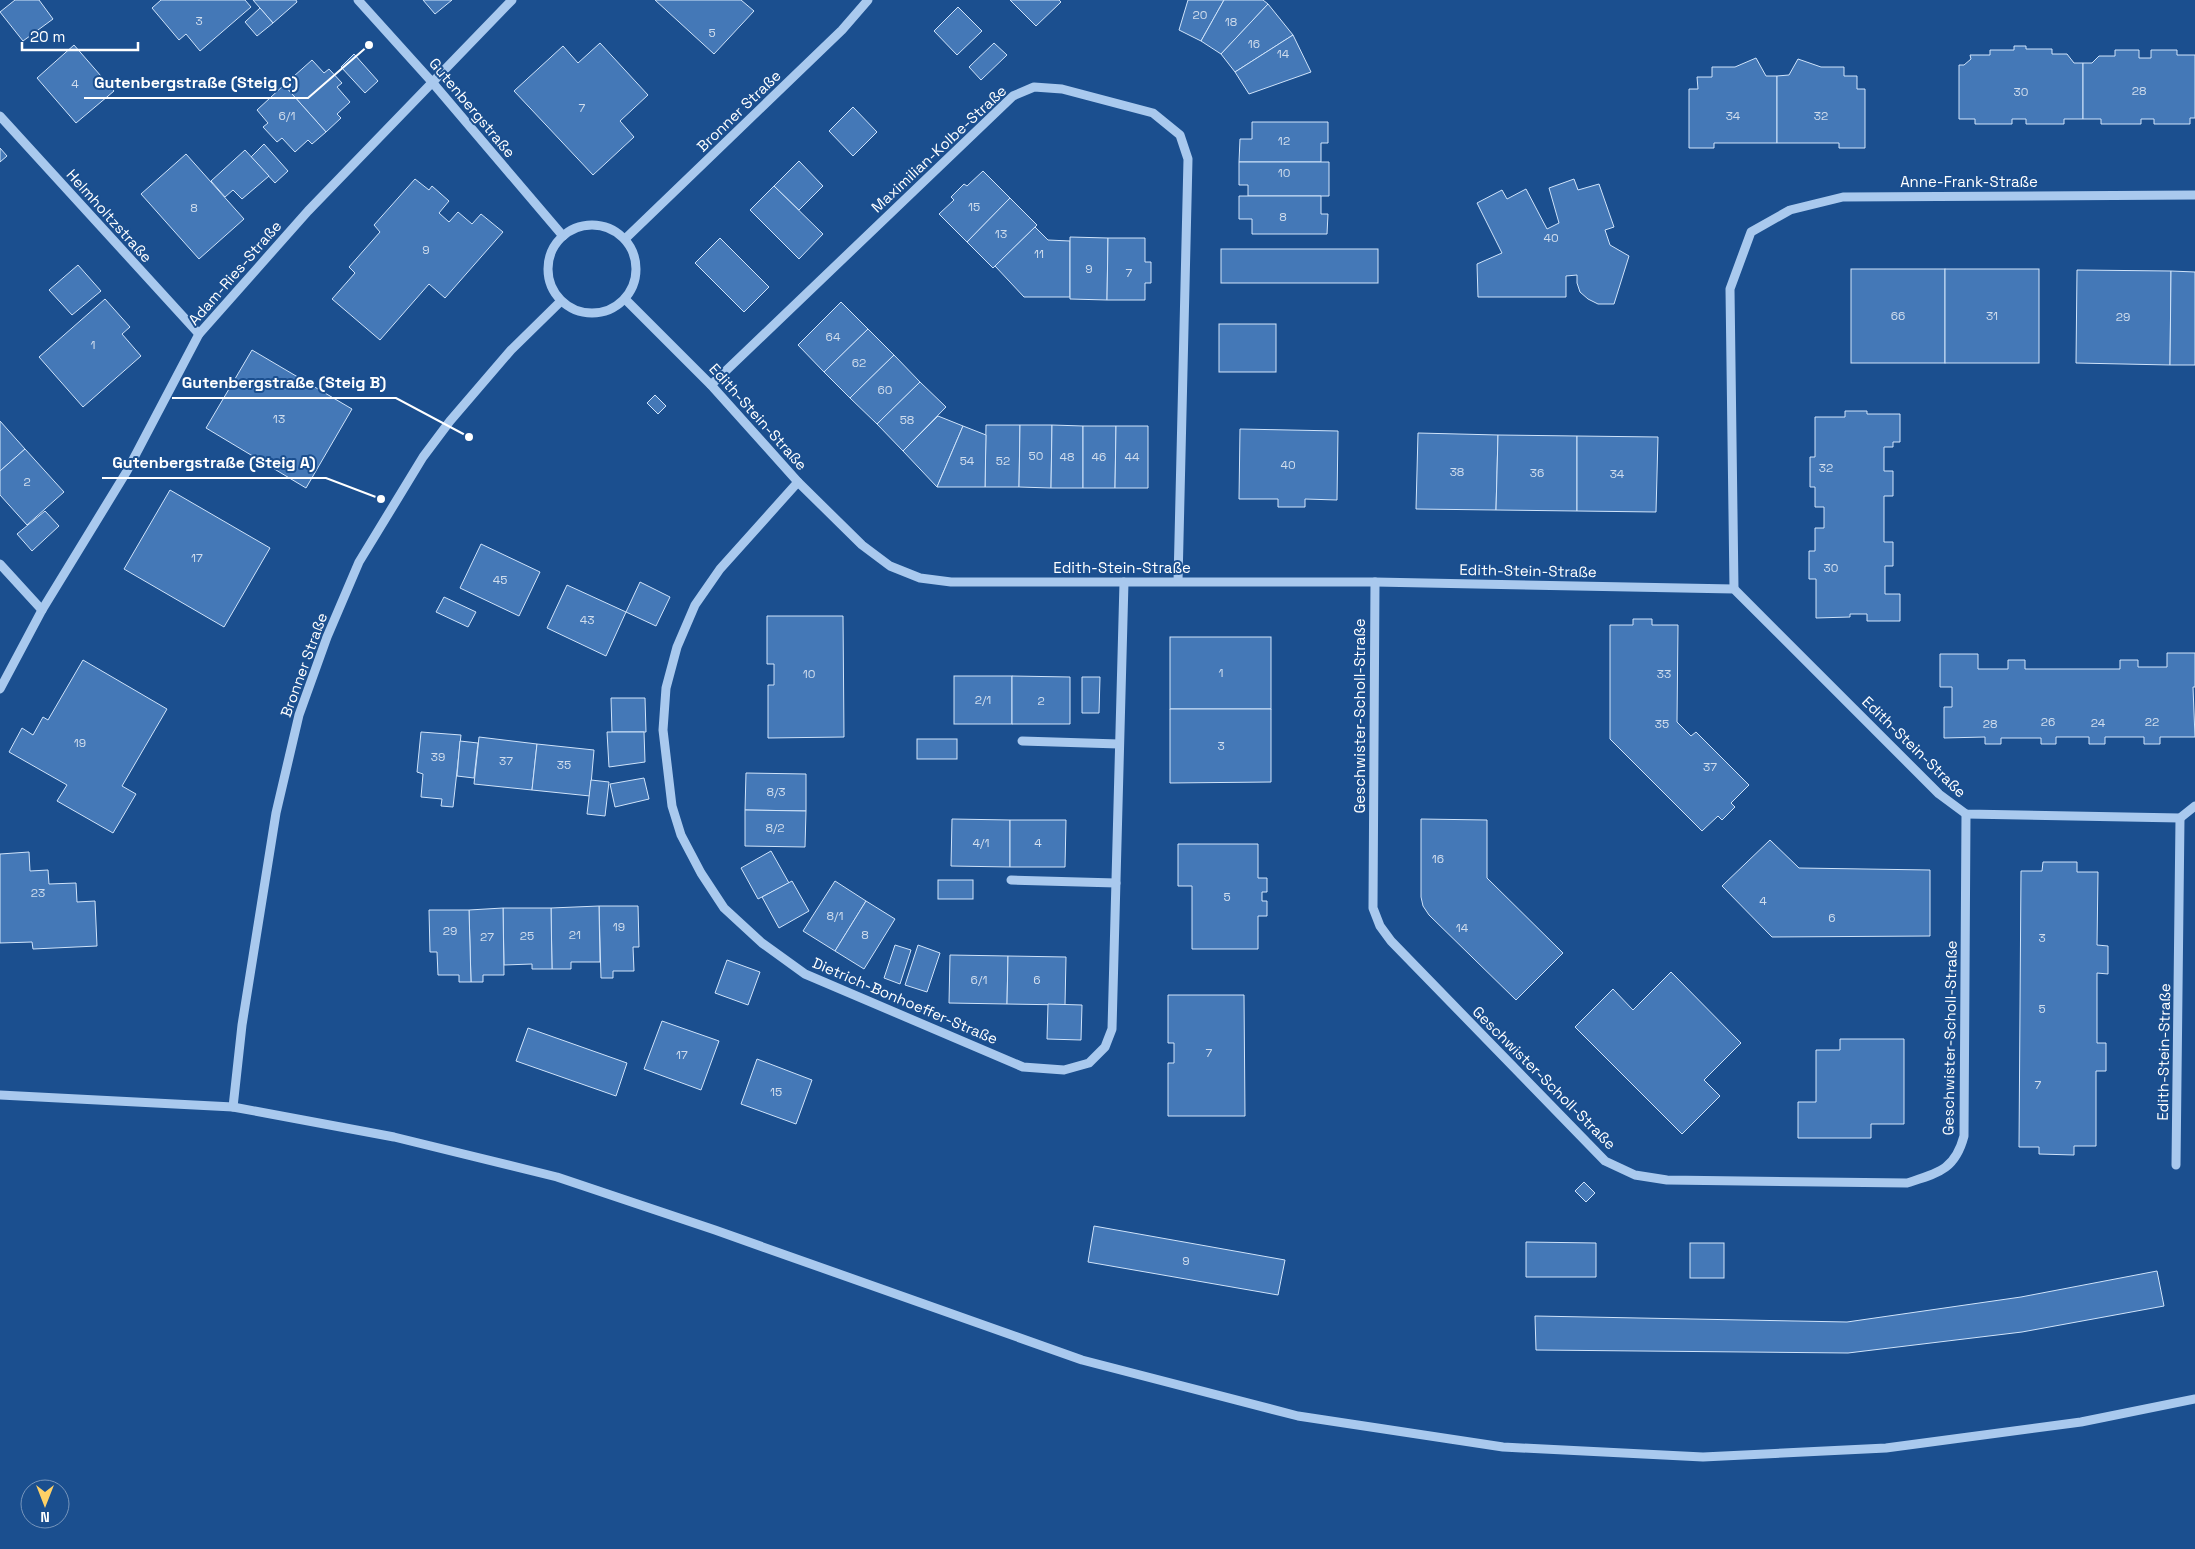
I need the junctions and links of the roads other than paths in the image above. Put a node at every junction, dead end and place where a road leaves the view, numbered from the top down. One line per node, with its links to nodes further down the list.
1 (358, 0): 4 (street, Gutenbergstraße)
2 (512, 0): 4 (street, Adam-Ries-Straße)
3 (868, 0): 8 (street, Bronner Straße)
4 (432, 82): 7 (street, Gutenbergstraße); 11 (street, Adam-Ries-Straße)
5 (0, 116): 11 (street, Helmholtzstraße)
6 (2195, 195): 18 (street, Anne-Frank-Straße)
7 (563, 236): 8 (street); 10 (street)
8 (625, 239): 9 (street)
9 (625, 299): 10 (street); 12 (street, Edith-Stein-Straße)
10 (561, 301): 29 (street, Bronner Straße)
11 (199, 334): 19 (street, Adam-Ries-Straße)
12 (711, 385): 13 (street, Edith-Stein-Straße); 15 (street, Maximilian-Kolbe-Straße)
13 (798, 482): 16 (street, Edith-Stein-Straße); 27 (street, Dietrich-Bonhoeffer-Straße)
14 (0, 564): 19 (street)
15 (1178, 581): 16 (street, Edith-Stein-Straße); 17 (street, Edith-Stein-Straße)
16 (1124, 582): 22 (street, Dietrich-Bonhoeffer-Straße)
17 (1375, 582): 18 (street, Edith-Stein-Straße); 24 (street, Geschwister-Scholl-Straße)
18 (1734, 589): 24 (street, Edith-Stein-Straße)
19 (42, 610): 20 (street, Adam-Ries-Straße)
20 (0, 690)
21 (1022, 741): 22 (street)
22 (1119, 744): 27 (street, Dietrich-Bonhoeffer-Straße)
23 (2195, 806): 25 (street)
24 (1966, 814): 25 (street, Edith-Stein-Straße)
25 (2180, 818): 30 (street, Edith-Stein-Straße)
26 (1011, 880): 27 (street)
27 (1116, 883)
28 (0, 1095): 29 (street)
29 (233, 1107): 31 (street)
30 (2176, 1165)
31 (2195, 1399)

